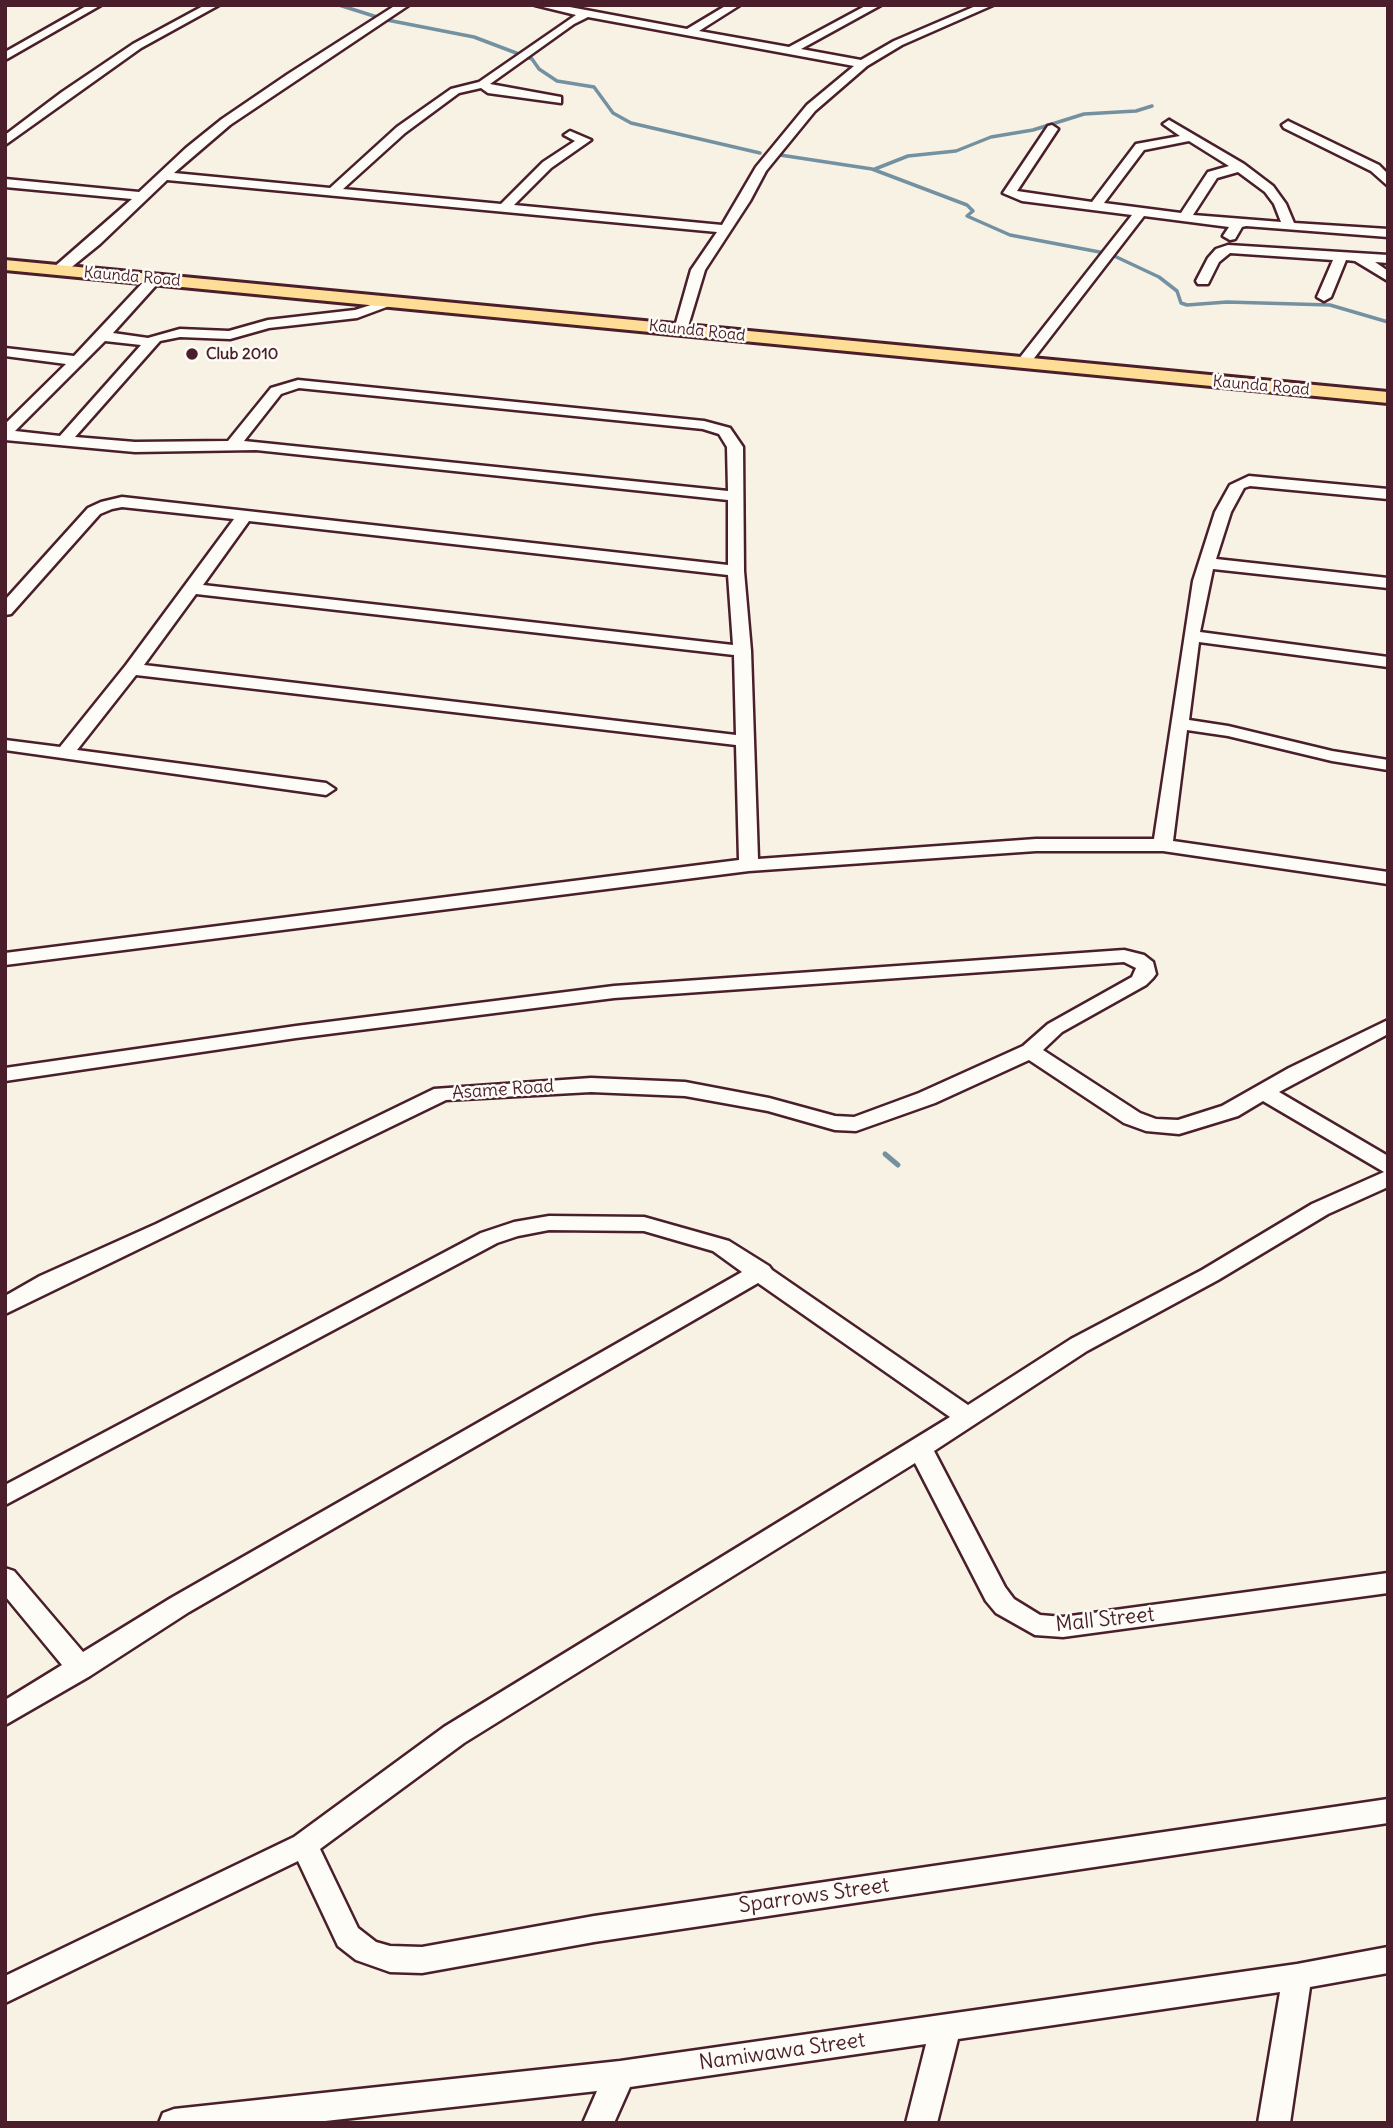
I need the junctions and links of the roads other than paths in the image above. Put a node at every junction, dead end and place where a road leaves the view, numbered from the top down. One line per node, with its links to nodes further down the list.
1 (96, 5): 12 (street)
2 (214, 5): 21 (street)
3 (404, 5): 23 (street)
4 (540, 5): 9 (street)
5 (603, 5): 9 (street)
6 (735, 5): 10 (street)
7 (876, 5): 11 (street)
8 (988, 5): 13 (street)
9 (586, 14): 10 (street); 14 (street)
10 (689, 32): 11 (street)
11 (790, 51): 13 (street)
12 (5, 57)
13 (863, 64): 34 (street)
14 (483, 84): 15 (street); 26 (street)
15 (557, 100)
16 (1169, 124): 20 (street)
17 (1288, 125): 24 (street)
18 (1052, 129): 28 (street)
19 (570, 135): 29 (street)
20 (1192, 138): 22 (street); 28 (street)
21 (5, 141)
22 (1240, 167): 31 (street); 33 (street)
23 (163, 176): 26 (street); 27 (street)
24 (1388, 182)
25 (5, 183): 27 (street)
26 (333, 191): 29 (street)
27 (142, 196): 41 (street)
28 (1096, 206): 30 (street)
29 (505, 207): 34 (street)
30 (1141, 212): 31 (street); 52 (street)
31 (1185, 217): 32 (street)
32 (1237, 223): 33 (street); 36 (street)
33 (1289, 228): 35 (street)
34 (726, 229): 47 (street)
35 (1388, 233)
36 (1228, 249): 37 (street); 44 (street)
37 (1340, 258): 38 (street); 45 (street)
38 (1360, 258): 39 (street); 42 (street)
39 (1388, 259)
40 (5, 265): 41 (main road, Kaunda Road)
41 (58, 271): 43 (main road, Kaunda Road)
42 (1388, 277)
43 (154, 279): 46 (main road, Kaunda Road); 48 (street)
44 (1203, 281)
45 (1324, 297)
46 (394, 302): 47 (main road, Kaunda Road); 49 (street)
47 (681, 330): 52 (main road, Kaunda Road)
48 (102, 336): 49 (street); 51 (street)
49 (149, 343): 55 (street)
50 (5, 352): 51 (street)
51 (78, 361): 54 (street)
52 (1023, 363): 53 (main road, Kaunda Road)
53 (1388, 398)
54 (5, 434): 55 (street)
55 (64, 440): 56 (street)
56 (233, 444): 58 (street); 58 (street)
57 (1388, 494): 60 (street)
58 (735, 496): 61 (street)
59 (245, 516): 61 (street); 63 (street); 64 (street)
60 (1206, 563): 62 (street); 65 (street)
61 (736, 570): 66 (street)
62 (1388, 583)
63 (190, 587): 66 (street); 68 (street)
64 (5, 610)
65 (1191, 636): 67 (street); 69 (street)
66 (742, 651): 70 (street)
67 (1388, 662)
68 (132, 669): 70 (street); 72 (street)
69 (1180, 724): 73 (street); 75 (street)
70 (744, 741): 76 (street)
71 (5, 745): 72 (street)
72 (66, 752): 74 (street)
73 (1388, 765)
74 (326, 789)
75 (1163, 845): 76 (street); 77 (street)
76 (749, 865): 78 (street)
77 (1388, 878)
78 (5, 959)
79 (1388, 1026): 82 (street)
80 (1030, 1051): 81 (street, Asame Road); 82 (street); 86 (street, Asame Road)
81 (5, 1075)
82 (1263, 1092): 83 (street)
83 (1388, 1166)
84 (1388, 1178): 87 (street)
85 (761, 1271): 87 (street); 89 (street); 92 (street)
86 (5, 1306)
87 (966, 1416): 88 (street)
88 (920, 1448): 91 (street, Mall Street); 95 (street)
89 (5, 1496)
90 (5, 1578): 92 (street)
91 (1388, 1583)
92 (81, 1669): 93 (street)
93 (5, 1714)
94 (1388, 1811): 95 (street, Sparrows Street)
95 (304, 1845): 98 (street)
96 (1388, 1960): 97 (street, Namiwawa Street)
97 (1297, 1977): 99 (street, Namiwawa Street); 105 (street)
98 (5, 1990)
99 (945, 2030): 100 (street, Namiwawa Street); 104 (street)
100 (620, 2075): 101 (street, Namiwawa Street); 103 (street)
101 (263, 2118): 102 (street, Namiwawa Street)
102 (174, 2123)
103 (598, 2123)
104 (920, 2123)
105 (1273, 2123)

